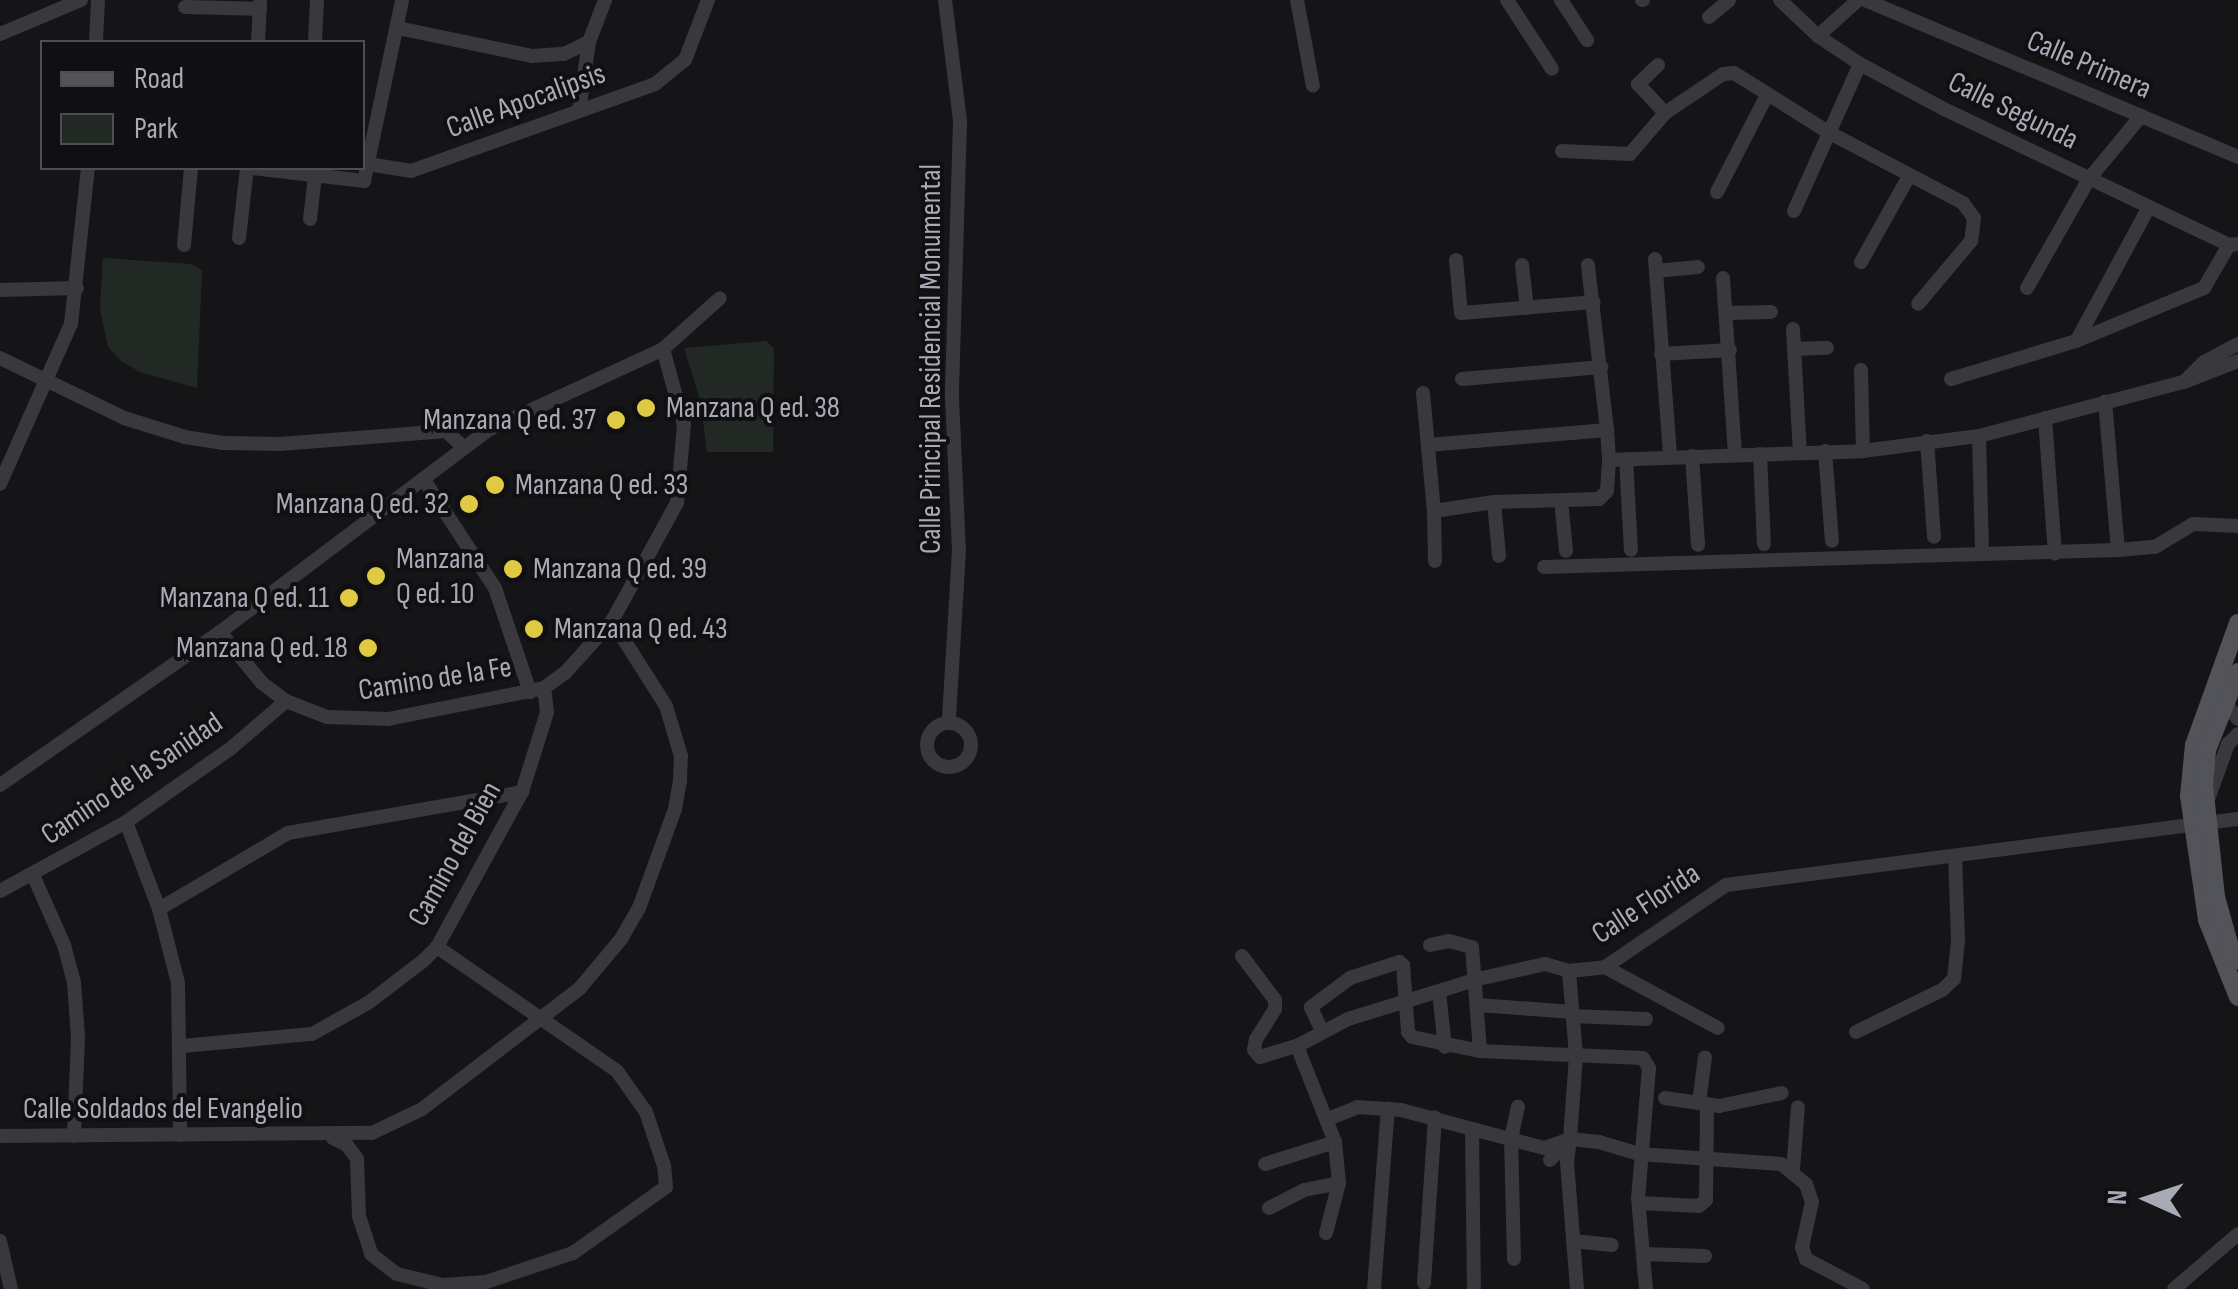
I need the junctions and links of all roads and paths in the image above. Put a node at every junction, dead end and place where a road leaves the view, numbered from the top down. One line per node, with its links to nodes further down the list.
1 (81, 0): 18 (street)
2 (98, 0): 20 (street)
3 (317, 0): 22 (street)
4 (402, 0): 17 (street)
5 (605, 0): 24 (street)
6 (708, 0): 30 (street, Calle Apocalipsis)
7 (945, 0): 126 (street, Calle Principal Residencial Monumental)
8 (1297, 0): 28 (street)
9 (1560, 0): 23 (street)
10 (1729, 0): 16 (street)
11 (1780, 0): 19 (street, Calle Segunda)
12 (1861, 0): 19 (street); 32 (street, Calle Primera)
13 (1515, 3): 27 (street)
14 (260, 4): 15 (street); 21 (street)
15 (184, 7)
16 (1710, 17)
17 (398, 28): 24 (street); 34 (street)
18 (0, 34)
19 (1818, 36): 25 (street, Calle Segunda)
20 (96, 40)
21 (258, 40)
22 (315, 40)
23 (1586, 40)
24 (590, 42): 30 (street)
25 (1860, 64): 35 (street); 45 (street, Calle Segunda)
26 (1658, 65): 31 (street)
27 (1552, 69)
28 (1313, 86)
29 (1767, 95): 31 (street); 35 (street); 46 (street)
30 (580, 111): 38 (street, Calle Apocalipsis)
31 (1665, 113): 36 (street)
32 (2141, 116): 37 (street, Calle Primera); 45 (street)
33 (365, 117): 34 (street)
34 (378, 122): 38 (street)
35 (1828, 132): 44 (street); 48 (street)
36 (1562, 151)
37 (2238, 156)
38 (368, 164): 43 (street)
39 (88, 170): 59 (street)
40 (191, 170): 52 (street)
41 (250, 170): 50 (street)
42 (266, 170): 43 (street)
43 (315, 176): 49 (street)
44 (1909, 176): 54 (street); 64 (street)
45 (2089, 179): 47 (street, Calle Segunda); 60 (street)
46 (1717, 192)
47 (2150, 207): 51 (street, Calle Segunda); 69 (street)
48 (1794, 211)
49 (310, 220)
50 (239, 238)
51 (2234, 244): 69 (street)
52 (184, 245)
53 (1456, 260): 65 (street)
54 (1860, 262)
55 (1588, 264): 63 (street)
56 (1522, 265): 65 (street)
57 (1698, 267): 75 (street)
58 (1723, 278): 67 (street)
59 (77, 288): 61 (street); 82 (street)
60 (2027, 288)
61 (0, 290)
62 (720, 298): 71 (street)
63 (1594, 302): 65 (street); 78 (street)
64 (1918, 304)
65 (1526, 308)
66 (1771, 312): 67 (street)
67 (1726, 314): 74 (street)
68 (1793, 330): 73 (street)
69 (2076, 340): 81 (street)
70 (2235, 344): 77 (street); 83 (street)
71 (663, 348): 91 (street); 119 (street, Camino de la Fe)
72 (1827, 348): 73 (street)
73 (1794, 349): 94 (street)
74 (1730, 350): 75 (street); 95 (street)
75 (1661, 354): 97 (street)
76 (0, 358): 82 (street)
77 (2238, 361): 83 (street)
78 (1601, 367): 80 (street); 87 (street)
79 (1860, 370): 92 (street)
80 (1462, 379)
81 (1951, 379)
82 (49, 380): 91 (street); 102 (street)
83 (2184, 382): 85 (street)
84 (1423, 393): 90 (street)
85 (2106, 402): 86 (street); 112 (street)
86 (2045, 418): 88 (street); 115 (street)
87 (1607, 430): 90 (street); 100 (street)
88 (1978, 436): 89 (street); 114 (street)
89 (1928, 442): 92 (street); 107 (street)
90 (1428, 445): 105 (street)
91 (464, 446): 101 (street)
92 (1863, 451): 93 (street)
93 (1826, 452): 94 (street); 108 (street)
94 (1800, 453): 96 (street)
95 (1735, 454): 96 (street); 98 (street)
96 (1760, 454): 109 (street)
97 (1670, 455): 98 (street); 99 (street)
98 (1692, 456): 110 (street)
99 (1626, 458): 100 (street); 111 (street)
100 (1609, 460): 103 (street)
101 (424, 480): 121 (street); 123 (street)
102 (0, 484)
103 (1560, 500): 104 (street); 113 (street)
104 (1494, 502): 105 (street); 116 (street)
105 (1434, 510): 117 (street)
106 (2238, 526): 112 (street)
107 (1934, 537)
108 (1832, 541)
109 (1764, 544)
110 (1698, 545)
111 (1630, 550)
112 (2118, 550): 115 (street)
113 (1566, 551)
114 (1982, 554): 115 (street); 118 (street)
115 (2055, 554)
116 (1499, 556)
117 (1436, 562)
118 (1544, 567)
119 (612, 621): 123 (street, Camino de la Fe); 149 (street, Calle Soldados del Evangelio)
120 (2238, 623): 130 (main road)
121 (220, 632): 124 (street, Camino de la Fe); 128 (street)
122 (2238, 672): 125 (main road)
123 (537, 690): 124 (street, Camino de la Fe); 129 (street, Camino del Bien)
124 (286, 701): 132 (street, Camino de la Sanidad)
125 (2232, 711): 130 (main road)
126 (949, 720)
127 (2238, 734): 130 (street)
128 (3, 779)
129 (522, 792): 136 (street); 137 (street, Camino del Bien)
130 (2202, 817): 131 (street, Calle Florida); 133 (street, Calle Florida); 142 (main road); 145 (main road)
131 (2238, 819)
132 (126, 822): 134 (street, Camino de la Sanidad); 136 (street)
133 (1954, 856): 140 (street, Calle Florida); 153 (street)
134 (33, 876): 135 (street, Camino de la Sanidad); 171 (street)
135 (0, 892)
136 (159, 909): 154 (street)
137 (436, 946): 149 (street); 154 (street, Camino del Bien)
138 (1430, 946): 143 (street)
139 (1242, 956): 155 (street, Calle Florida)
140 (1605, 967): 141 (street, Calle Florida); 151 (street)
141 (1569, 971): 143 (street, Calle Florida); 148 (street)
142 (2238, 971)
143 (1478, 979): 144 (street, Calle Florida); 147 (street)
144 (1440, 992): 146 (street, Calle Florida); 156 (street)
145 (2238, 997)
146 (1406, 1000): 152 (street, Calle Florida); 152 (street); 156 (street)
147 (1478, 1005): 148 (street); 157 (street)
148 (1573, 1014): 150 (street); 158 (street)
149 (542, 1018): 172 (street, Calle Soldados del Evangelio); 172 (street)
150 (1646, 1019)
151 (1718, 1028)
152 (1322, 1031): 155 (street, Calle Florida)
153 (1856, 1032)
154 (182, 1046): 169 (street)
155 (1297, 1046): 167 (street)
156 (1445, 1046): 157 (street)
157 (1480, 1052): 158 (street)
158 (1576, 1056): 174 (street); 176 (street)
159 (1704, 1057): 162 (street)
160 (1782, 1093): 162 (street)
161 (1665, 1098): 162 (street)
162 (1703, 1104): 177 (street)
163 (1518, 1107): 173 (street)
164 (1798, 1107): 180 (street)
165 (1388, 1109): 166 (street); 167 (street); 195 (street)
166 (1435, 1116): 168 (street); 193 (street)
167 (1328, 1119): 175 (street)
168 (1472, 1130): 173 (street); 196 (street)
169 (180, 1135): 171 (street, Calle Soldados del Evangelio); 172 (street, Calle Soldados del Evangelio)
170 (0, 1136): 171 (street, Calle Soldados del Evangelio)
171 (74, 1136)
172 (326, 1136)
173 (1511, 1138): 174 (street); 191 (street)
174 (1570, 1139): 176 (street); 178 (street); 187 (street)
175 (1335, 1142): 179 (street); 181 (street)
176 (1639, 1154): 177 (street); 182 (street)
177 (1707, 1156): 180 (street); 182 (street)
178 (1550, 1160)
179 (1266, 1164)
180 (1793, 1170): 199 (street)
181 (1339, 1182): 183 (street); 184 (street)
182 (1639, 1203): 189 (street)
183 (1269, 1208)
184 (1326, 1233)
185 (2238, 1234): 200 (street)
186 (0, 1241): 192 (street)
187 (1572, 1241): 188 (street); 197 (street)
188 (1612, 1245)
189 (1642, 1254): 190 (street); 198 (street)
190 (1705, 1256)
191 (1514, 1259)
192 (3, 1266): 194 (street)
193 (1424, 1283)
194 (11, 1289)
195 (1374, 1289)
196 (1474, 1289)
197 (1577, 1289)
198 (1646, 1289)
199 (1863, 1289)
200 (2174, 1289)

